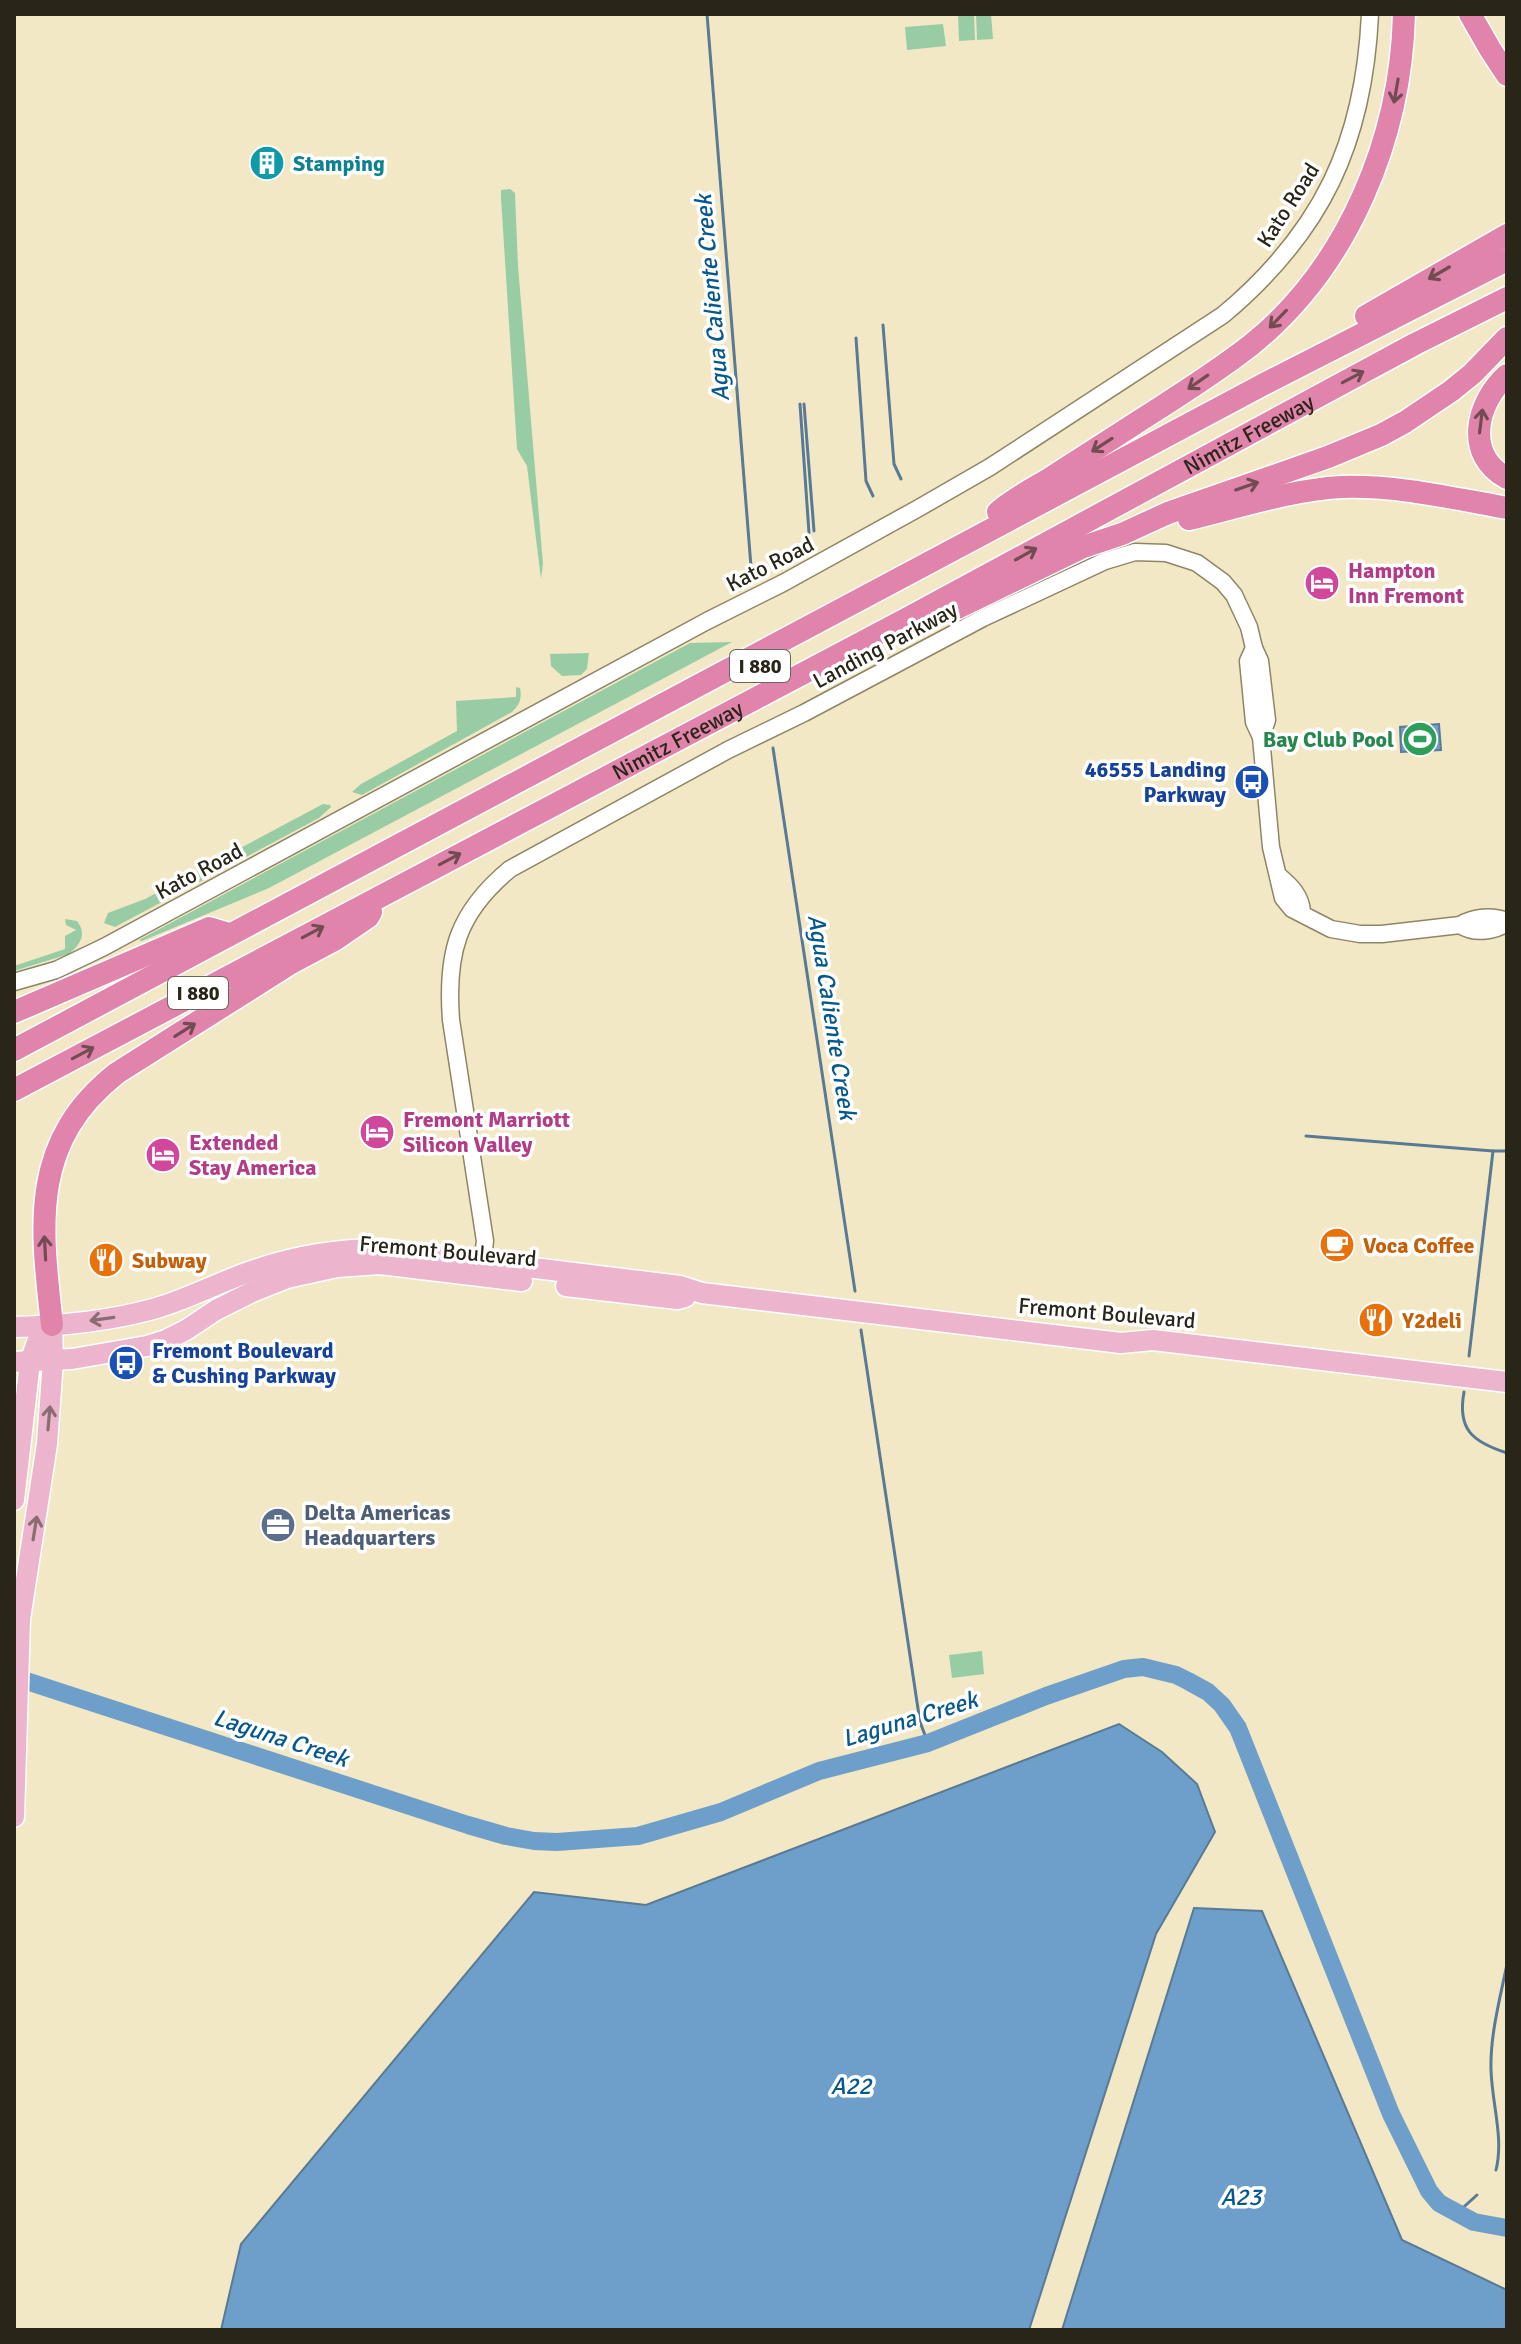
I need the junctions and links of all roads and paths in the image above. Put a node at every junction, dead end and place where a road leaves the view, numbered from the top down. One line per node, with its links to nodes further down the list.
1 (1370, 14): 20 (street, Kato Road)
2 (1404, 14): 15 (highway, one-way to 15)
3 (1470, 14): 4 (highway)
4 (1507, 75)
5 (1507, 235): 11 (highway, one-way to 11)
6 (1507, 260): 11 (highway, Nimitz Freeway / I 880)
7 (1507, 274): 23 (highway, I 880)
8 (1507, 298): 16 (highway, Nimitz Freeway / I 880, one-way to 8)
9 (1501, 345): 14 (highway, one-way to 9)
10 (1507, 375): 12 (highway, one-way to 10)
11 (1268, 382): 15 (highway, Nimitz Freeway / I 880)
12 (1507, 478)
13 (1507, 508): 14 (highway)
14 (1122, 534): 16 (highway)
15 (978, 537): 19 (highway, Nimitz Freeway / I 880)
16 (908, 618): 17 (highway, Nimitz Freeway / I 880, one-way to 16)
17 (381, 896): 24 (highway, Nimitz Freeway / I 880, one-way to 17); 30 (highway, one-way to 17)
18 (1507, 922): 26 (street, Landing Parkway)
19 (229, 934): 21 (highway); 22 (highway, Nimitz Freeway / I 880)
20 (14, 982)
21 (14, 1012)
22 (14, 1050)
23 (14, 1062)
24 (14, 1090)
25 (300, 1256): 26 (main road, Fremont Boulevard); 27 (main road, Fremont Boulevard); 28 (main road)
26 (482, 1269): 28 (main road, Fremont Boulevard); 34 (main road, Fremont Boulevard)
27 (245, 1273): 29 (main road); 30 (main road, Fremont Boulevard, one-way to 30)
28 (272, 1284): 29 (main road, Fremont Boulevard)
29 (216, 1310): 32 (main road, Fremont Boulevard)
30 (52, 1325): 31 (main road, Fremont Boulevard); 32 (main road); 33 (main road)
31 (14, 1327)
32 (53, 1360): 33 (main road, Fremont Boulevard); 38 (main road, one-way to 32)
33 (22, 1362): 36 (main road)
34 (1507, 1382)
35 (14, 1397): 36 (main road)
36 (22, 1444): 37 (main road)
37 (14, 1500)
38 (14, 1817)

